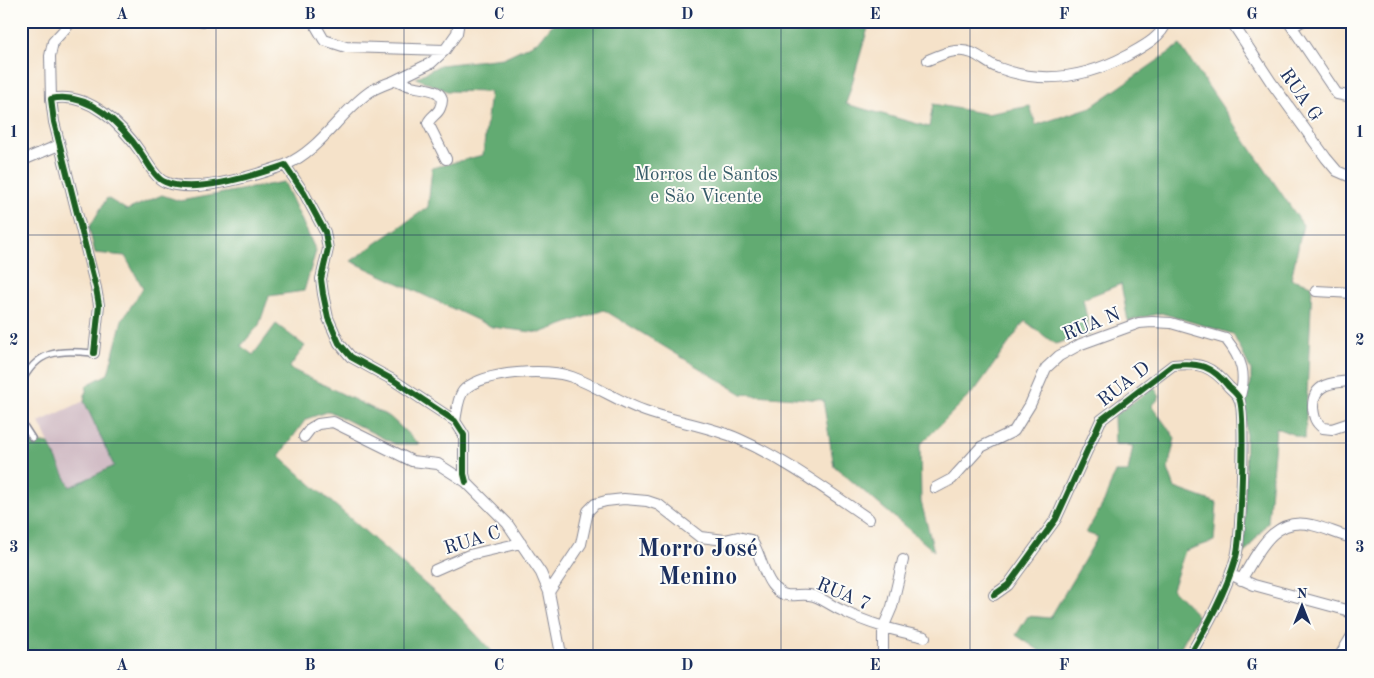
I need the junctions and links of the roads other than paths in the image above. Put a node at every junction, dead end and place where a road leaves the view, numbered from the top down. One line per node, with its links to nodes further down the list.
1 (72, 21): 14 (street)
2 (202, 21): 3 (street)
3 (218, 21)
4 (313, 21): 10 (street)
5 (459, 21): 10 (street)
6 (1167, 21): 11 (street)
7 (1231, 21): 19 (street, RUA G)
8 (1302, 21): 9 (street)
9 (1290, 24): 13 (street, RUA G)
10 (444, 50): 12 (street)
11 (928, 60)
12 (396, 80): 16 (street); 18 (street)
13 (1353, 97)
14 (51, 99): 15 (street); 18 (street)
15 (59, 145): 17 (street); 22 (street)
16 (446, 159)
17 (21, 160)
18 (285, 164): 27 (street)
19 (1353, 178)
20 (1316, 291): 21 (street)
21 (1353, 293)
22 (94, 353): 24 (lane)
23 (1353, 381): 28 (street)
24 (21, 384)
25 (1239, 399): 32 (street, RUA N); 38 (street); 41 (street, RUA D)
26 (21, 421): 30 (lane)
27 (455, 421): 31 (street); 33 (street)
28 (1353, 422)
29 (304, 437): 31 (street)
30 (32, 438)
31 (466, 482): 35 (street)
32 (935, 488)
33 (868, 519)
34 (1353, 538): 39 (street)
35 (521, 543): 37 (street, RUA C); 40 (street)
36 (903, 560): 43 (street)
37 (435, 570)
38 (1230, 575): 39 (street); 48 (street)
39 (1241, 580): 42 (street)
40 (549, 592): 43 (street, RUA 7); 46 (street)
41 (994, 595)
42 (1353, 615)
43 (883, 628): 45 (street, RUA 7); 47 (street)
44 (1353, 634): 49 (street)
45 (925, 638)
46 (564, 657)
47 (883, 657)
48 (1189, 657)
49 (1339, 657)

